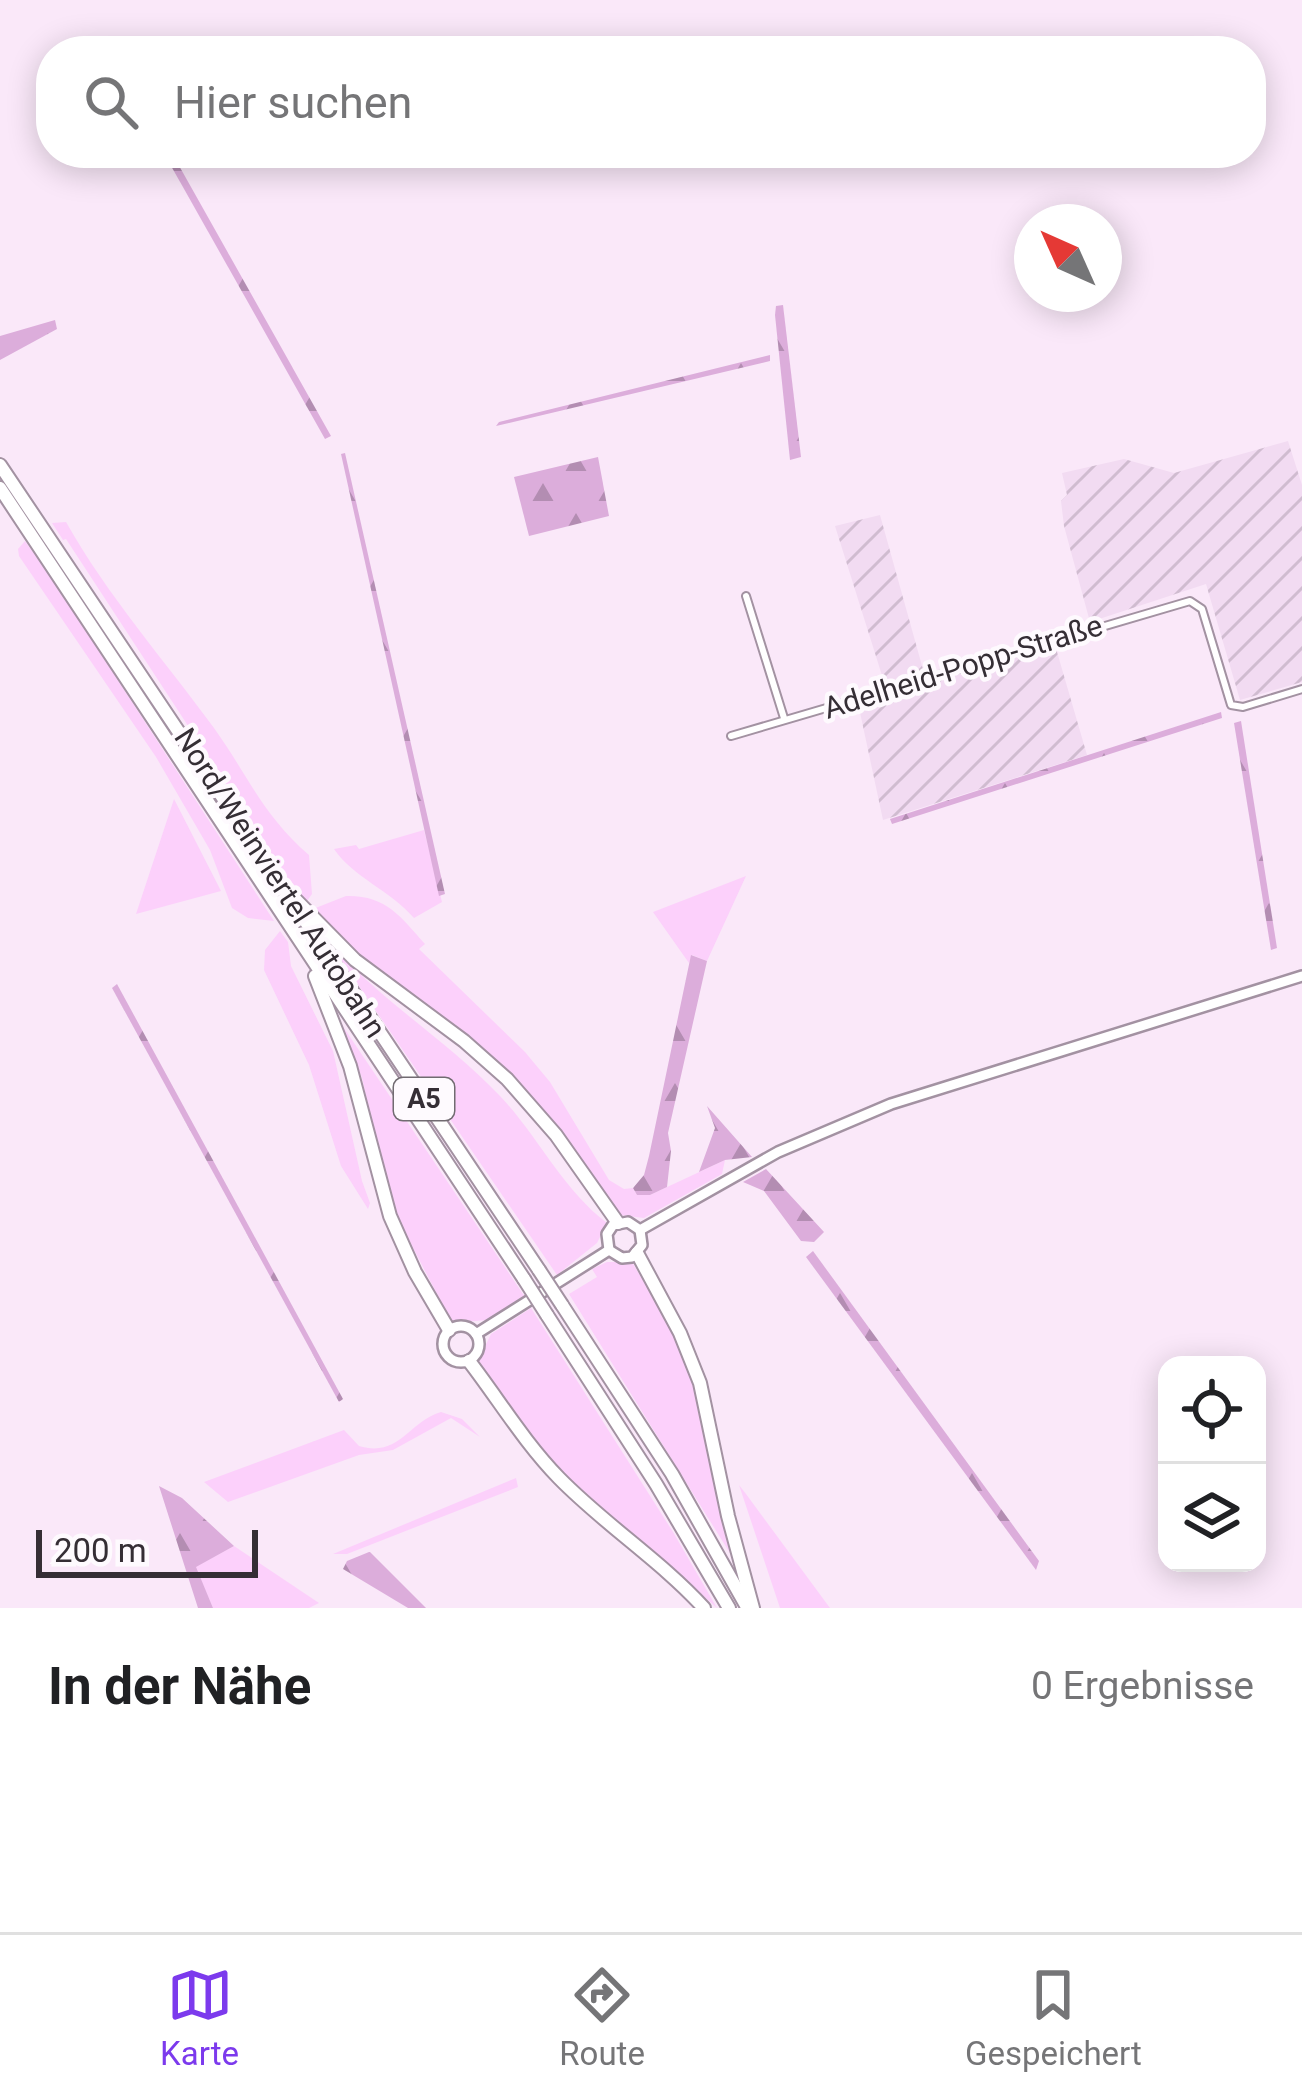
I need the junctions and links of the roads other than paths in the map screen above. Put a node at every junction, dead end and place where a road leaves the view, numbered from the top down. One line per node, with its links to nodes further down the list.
1 (0, 465): 7 (highway, Nord/Weinviertel Autobahn / A5)
2 (0, 488): 8 (highway, Nord/Weinviertel Autobahn / A5)
3 (746, 596): 5 (street)
4 (1302, 689): 5 (street, Adelheid-Popp-Straße)
5 (785, 720): 6 (street, Adelheid-Popp-Straße)
6 (730, 736)
7 (271, 872): 10 (highway); 19 (highway, Nord/Weinviertel Autobahn / A5, bridge)
8 (306, 952): 14 (highway); 18 (highway, Nord/Weinviertel Autobahn / A5, bridge)
9 (1302, 976): 11 (main road)
10 (617, 1222): 11 (main road); 12 (main road)
11 (640, 1230): 13 (main road)
12 (608, 1250): 13 (main road); 15 (main road)
13 (637, 1253): 19 (highway)
14 (449, 1330): 15 (main road); 16 (main road)
15 (476, 1334): 16 (main road)
16 (469, 1360): 17 (highway)
17 (704, 1608)
18 (729, 1608)
19 (750, 1608)

